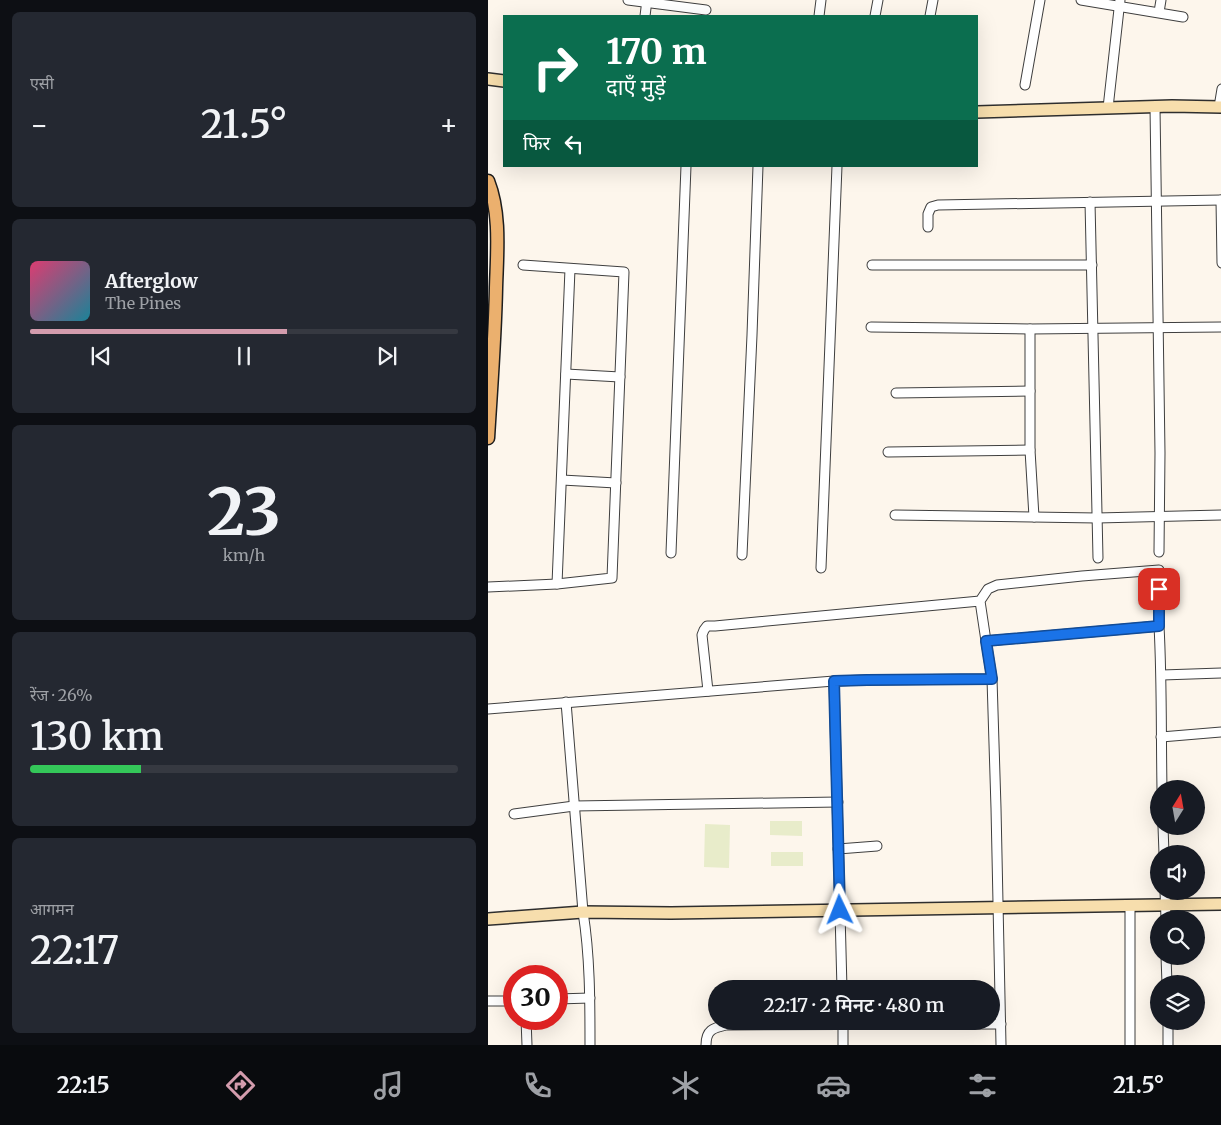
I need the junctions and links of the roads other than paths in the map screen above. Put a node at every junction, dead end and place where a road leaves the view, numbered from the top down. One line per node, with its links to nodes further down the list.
1 (628, 0): 8 (street)
2 (821, 0): 13 (street)
3 (878, 0): 14 (street)
4 (933, 0): 15 (street)
5 (1040, 0): 19 (street)
6 (1081, 0): 9 (street)
7 (1161, 0): 11 (street)
8 (647, 1): 10 (street); 12 (street)
9 (1120, 3): 11 (street); 23 (street)
10 (706, 10)
11 (1158, 12): 16 (street)
12 (645, 15)
13 (818, 15)
14 (875, 15)
15 (930, 15)
16 (1183, 17)
17 (488, 79): 18 (street)
18 (503, 81)
19 (1025, 85)
20 (1222, 89): 22 (street)
21 (1155, 107): 22 (street); 23 (street); 30 (street)
22 (1220, 107)
23 (1108, 108): 24 (street)
24 (978, 112)
25 (686, 167): 58 (street)
26 (758, 167): 59 (street)
27 (837, 167): 61 (street)
28 (488, 181): 47 (main road)
29 (1221, 200): 30 (street); 33 (street)
30 (1156, 201): 31 (street); 41 (street)
31 (1090, 202): 32 (street); 36 (street)
32 (928, 227)
33 (1222, 263)
34 (523, 265): 37 (street)
35 (872, 265): 36 (street)
36 (1092, 265): 40 (street)
37 (570, 269): 43 (street); 44 (street)
38 (871, 327): 42 (street)
39 (1222, 327): 41 (street)
40 (1093, 328): 41 (street); 42 (street); 56 (street)
41 (1158, 328): 53 (street)
42 (1030, 329): 45 (street)
43 (566, 374): 44 (street); 50 (street)
44 (620, 377): 51 (street)
45 (1030, 391): 46 (street); 48 (street)
46 (896, 393)
47 (488, 438)
48 (1030, 450): 49 (street); 55 (street)
49 (888, 452)
50 (562, 480): 51 (street); 62 (street)
51 (616, 483): 62 (street)
52 (895, 515): 55 (street)
53 (1159, 516): 54 (street); 56 (street); 57 (street)
54 (1222, 516)
55 (1034, 517): 56 (street)
56 (1097, 518): 60 (street)
57 (1159, 552)
58 (671, 554)
59 (742, 555)
60 (1098, 558)
61 (821, 568)
62 (557, 584): 63 (street)
63 (488, 587)
64 (980, 601): 65 (street); 66 (street); 71 (street)
65 (1159, 626): 66 (street); 68 (street)
66 (986, 641): 69 (street)
67 (1222, 673): 68 (street)
68 (1162, 674): 75 (street)
69 (992, 679): 70 (street); 86 (street)
70 (834, 681): 71 (street); 77 (street)
71 (708, 691): 72 (street)
72 (566, 702): 73 (street); 78 (street)
73 (488, 709)
74 (1222, 732): 75 (street)
75 (1161, 737): 76 (street)
76 (1162, 780)
77 (838, 802): 78 (street); 81 (street)
78 (574, 806): 79 (street); 89 (street)
79 (514, 814)
80 (877, 846): 81 (street)
81 (838, 849): 87 (street)
82 (1166, 900): 84 (street)
83 (1222, 904): 84 (street)
84 (1166, 905): 85 (street); 88 (street)
85 (1130, 906): 86 (street); 106 (street)
86 (998, 908): 87 (street); 96 (street)
87 (840, 910): 89 (street); 91 (street)
88 (1166, 910)
89 (583, 912): 90 (street); 92 (street)
90 (488, 918)
91 (842, 980)
92 (590, 998): 93 (street); 102 (street)
93 (568, 999)
94 (488, 1001): 95 (street)
95 (503, 1001)
96 (1001, 1024): 105 (street)
97 (526, 1030): 101 (street)
98 (711, 1030): 103 (street)
99 (843, 1030): 104 (street)
100 (1168, 1030): 107 (street)
101 (526, 1045)
102 (590, 1045)
103 (706, 1045)
104 (843, 1045)
105 (1001, 1045)
106 (1130, 1045)
107 (1168, 1045)

